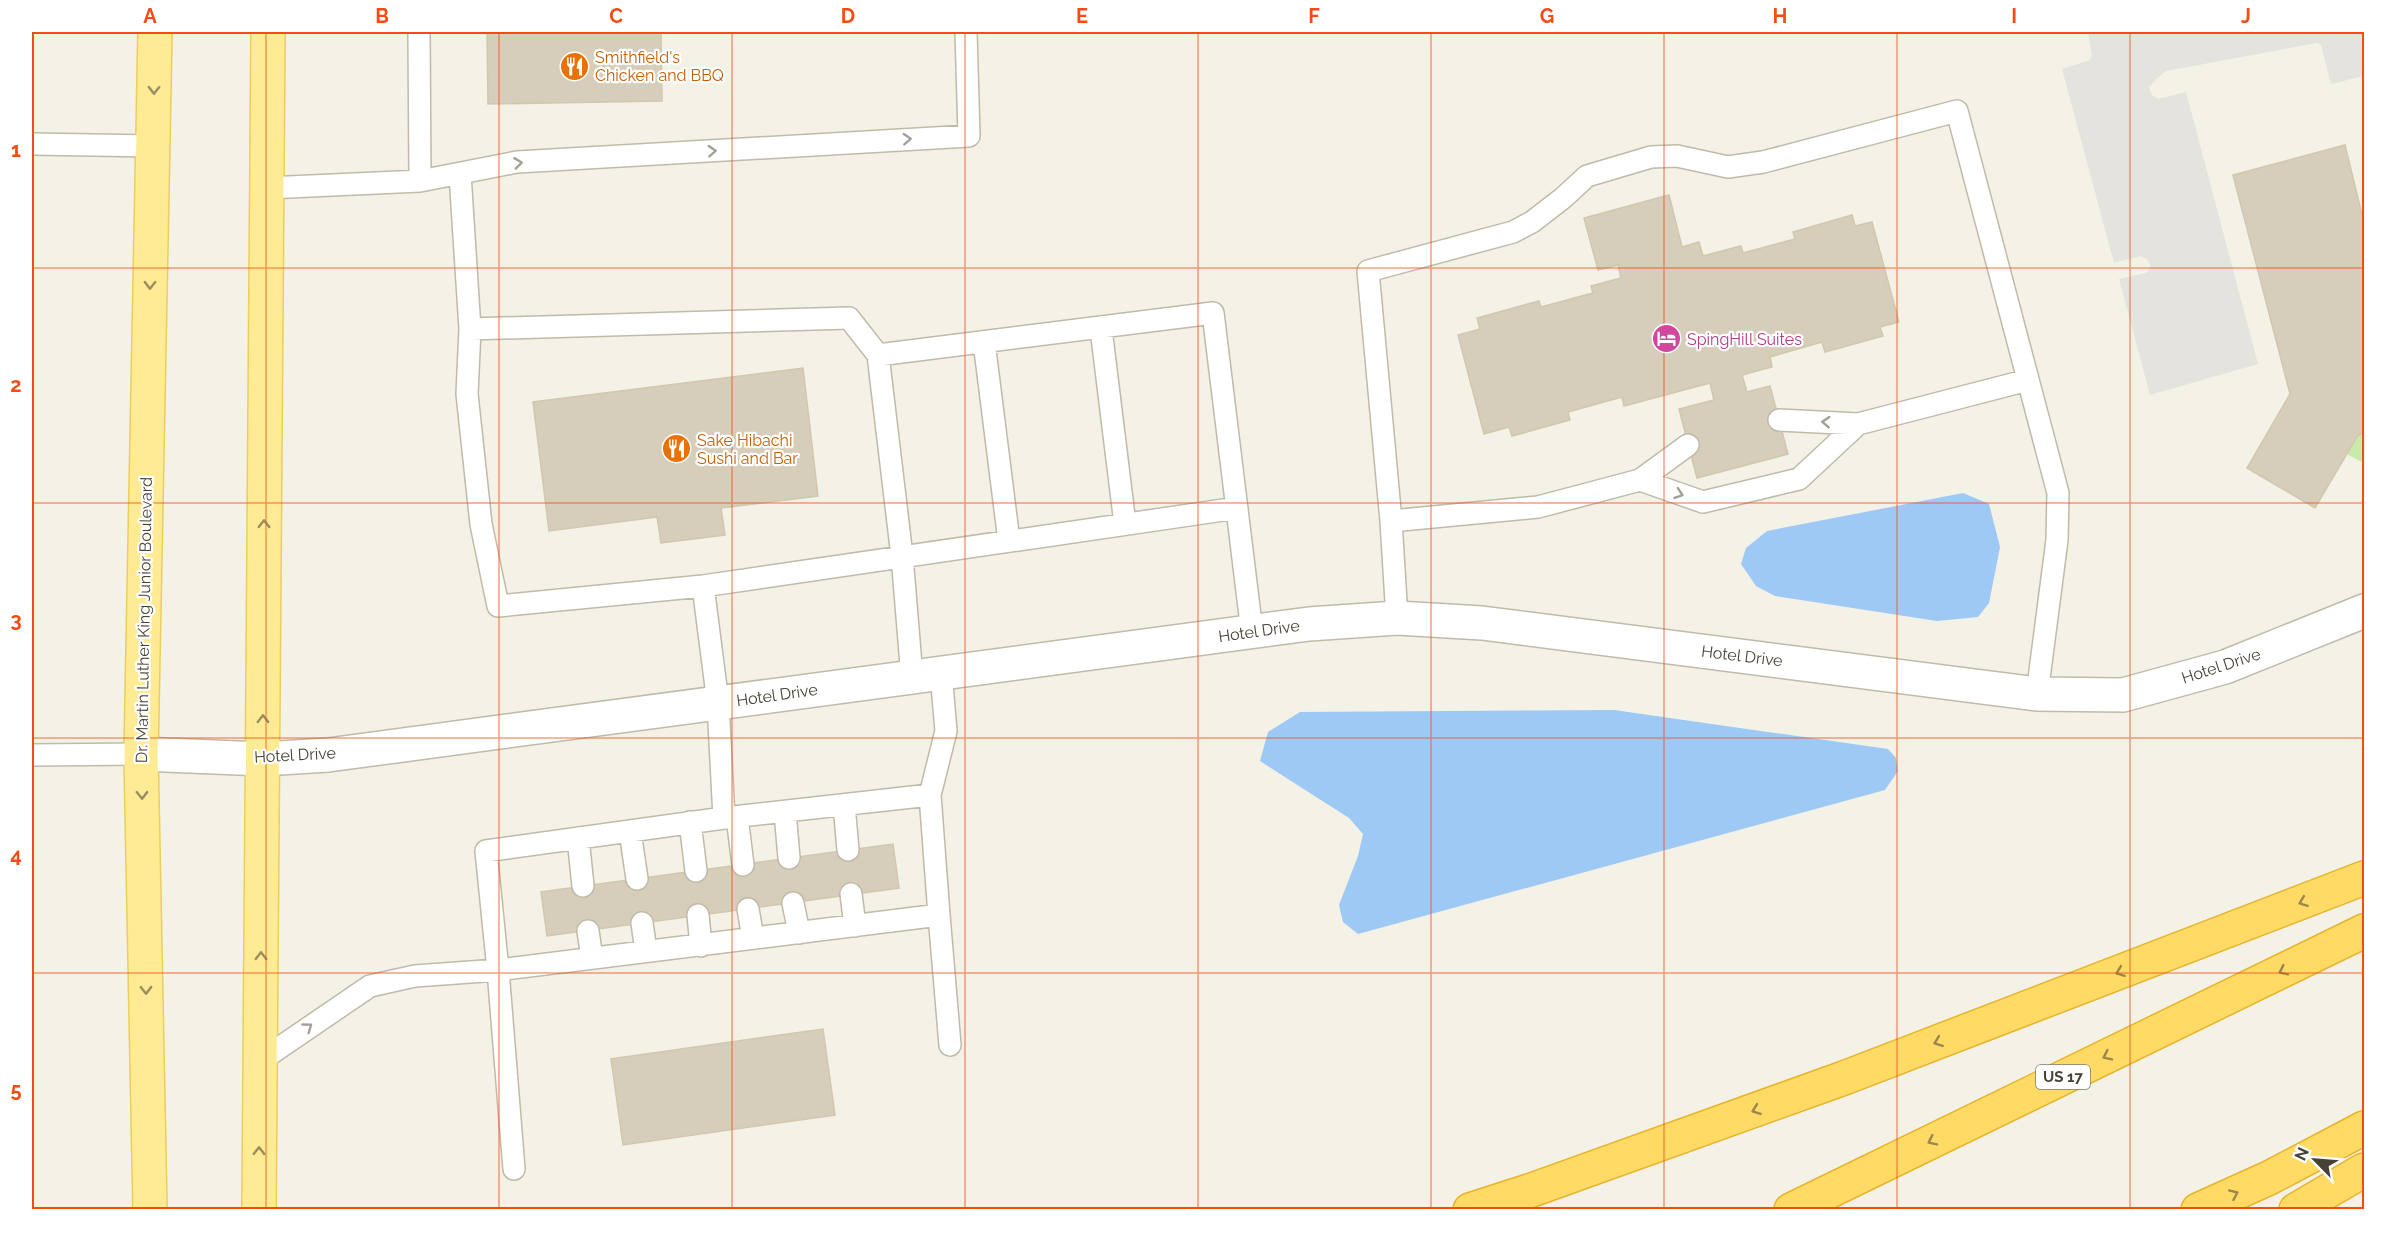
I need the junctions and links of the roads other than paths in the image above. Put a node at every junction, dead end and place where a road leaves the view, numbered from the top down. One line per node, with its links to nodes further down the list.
1 (155, 32): 6 (main road, Dr. Martin Luther King Junior Boulevard, one-way to 6)
2 (268, 32): 9 (main road)
3 (419, 32): 8 (lane)
4 (966, 32): 7 (lane, one-way to 4)
5 (32, 144): 6 (lane)
6 (153, 146): 31 (main road, Dr. Martin Luther King Junior Boulevard, one-way to 31)
7 (460, 174): 8 (lane); 10 (lane)
8 (420, 182): 9 (lane)
9 (267, 188): 33 (main road, one-way to 9)
10 (470, 329): 13 (lane); 24 (lane)
11 (1101, 329): 12 (lane); 19 (lane); 21 (lane)
12 (984, 342): 13 (lane); 22 (lane)
13 (878, 355): 23 (lane)
14 (2028, 380): 16 (lane); 20 (lane); 29 (lane)
15 (1779, 420): 16 (lane, one-way to 15)
16 (1858, 424): 18 (lane, one-way to 16)
17 (1688, 445): 18 (lane)
18 (1640, 480): 20 (lane)
19 (1237, 508): 21 (lane); 27 (lane)
20 (1391, 521): 26 (lane)
21 (1125, 524): 22 (lane)
22 (1009, 541): 23 (lane)
23 (902, 556): 24 (lane); 28 (lane)
24 (703, 586): 30 (lane)
25 (2364, 611): 29 (street, Hotel Drive)
26 (1397, 618): 27 (street, Hotel Drive); 29 (street, Hotel Drive)
27 (1252, 632): 28 (street, Hotel Drive)
28 (927, 675): 30 (street, Hotel Drive); 34 (lane)
29 (2037, 694)
30 (718, 703): 33 (street, Hotel Drive); 37 (lane)
31 (141, 754): 32 (lane); 33 (street, Hotel Drive); 68 (main road, Dr. Martin Luther King Junior Boulevard, one-way to 68)
32 (32, 755)
33 (263, 759): 64 (main road, one-way to 33)
34 (930, 795): 35 (lane); 52 (lane)
35 (844, 805): 36 (lane); 41 (lane)
36 (785, 812): 37 (lane); 42 (lane)
37 (731, 817): 38 (lane); 43 (lane)
38 (690, 822): 39 (lane); 44 (lane)
39 (630, 831): 40 (lane); 45 (lane)
40 (578, 838): 47 (lane); 62 (lane)
41 (848, 850)
42 (789, 858)
43 (743, 865)
44 (696, 871)
45 (637, 879)
46 (2361, 880): 70 (highway, one-way to 70)
47 (583, 886)
48 (851, 894): 54 (lane)
49 (794, 903): 57 (lane)
50 (748, 909): 58 (lane)
51 (698, 915): 59 (lane)
52 (939, 915): 54 (lane); 63 (lane)
53 (642, 923): 60 (lane)
54 (855, 926): 57 (lane)
55 (588, 931): 61 (lane)
56 (2364, 931): 71 (highway, US 17, one-way to 71)
57 (799, 933): 58 (lane)
58 (753, 938): 59 (lane)
59 (701, 946): 60 (lane)
60 (646, 951): 61 (lane)
61 (592, 958): 62 (lane)
62 (498, 970): 64 (lane, one-way to 62); 66 (lane)
63 (950, 1045)
64 (260, 1061): 69 (main road, one-way to 64)
65 (2364, 1128): 72 (highway, one-way to 65)
66 (514, 1169)
67 (2364, 1170): 73 (highway)
68 (150, 1209)
69 (259, 1209)
70 (1470, 1209)
71 (1791, 1209)
72 (2198, 1209)
73 (2296, 1209)

